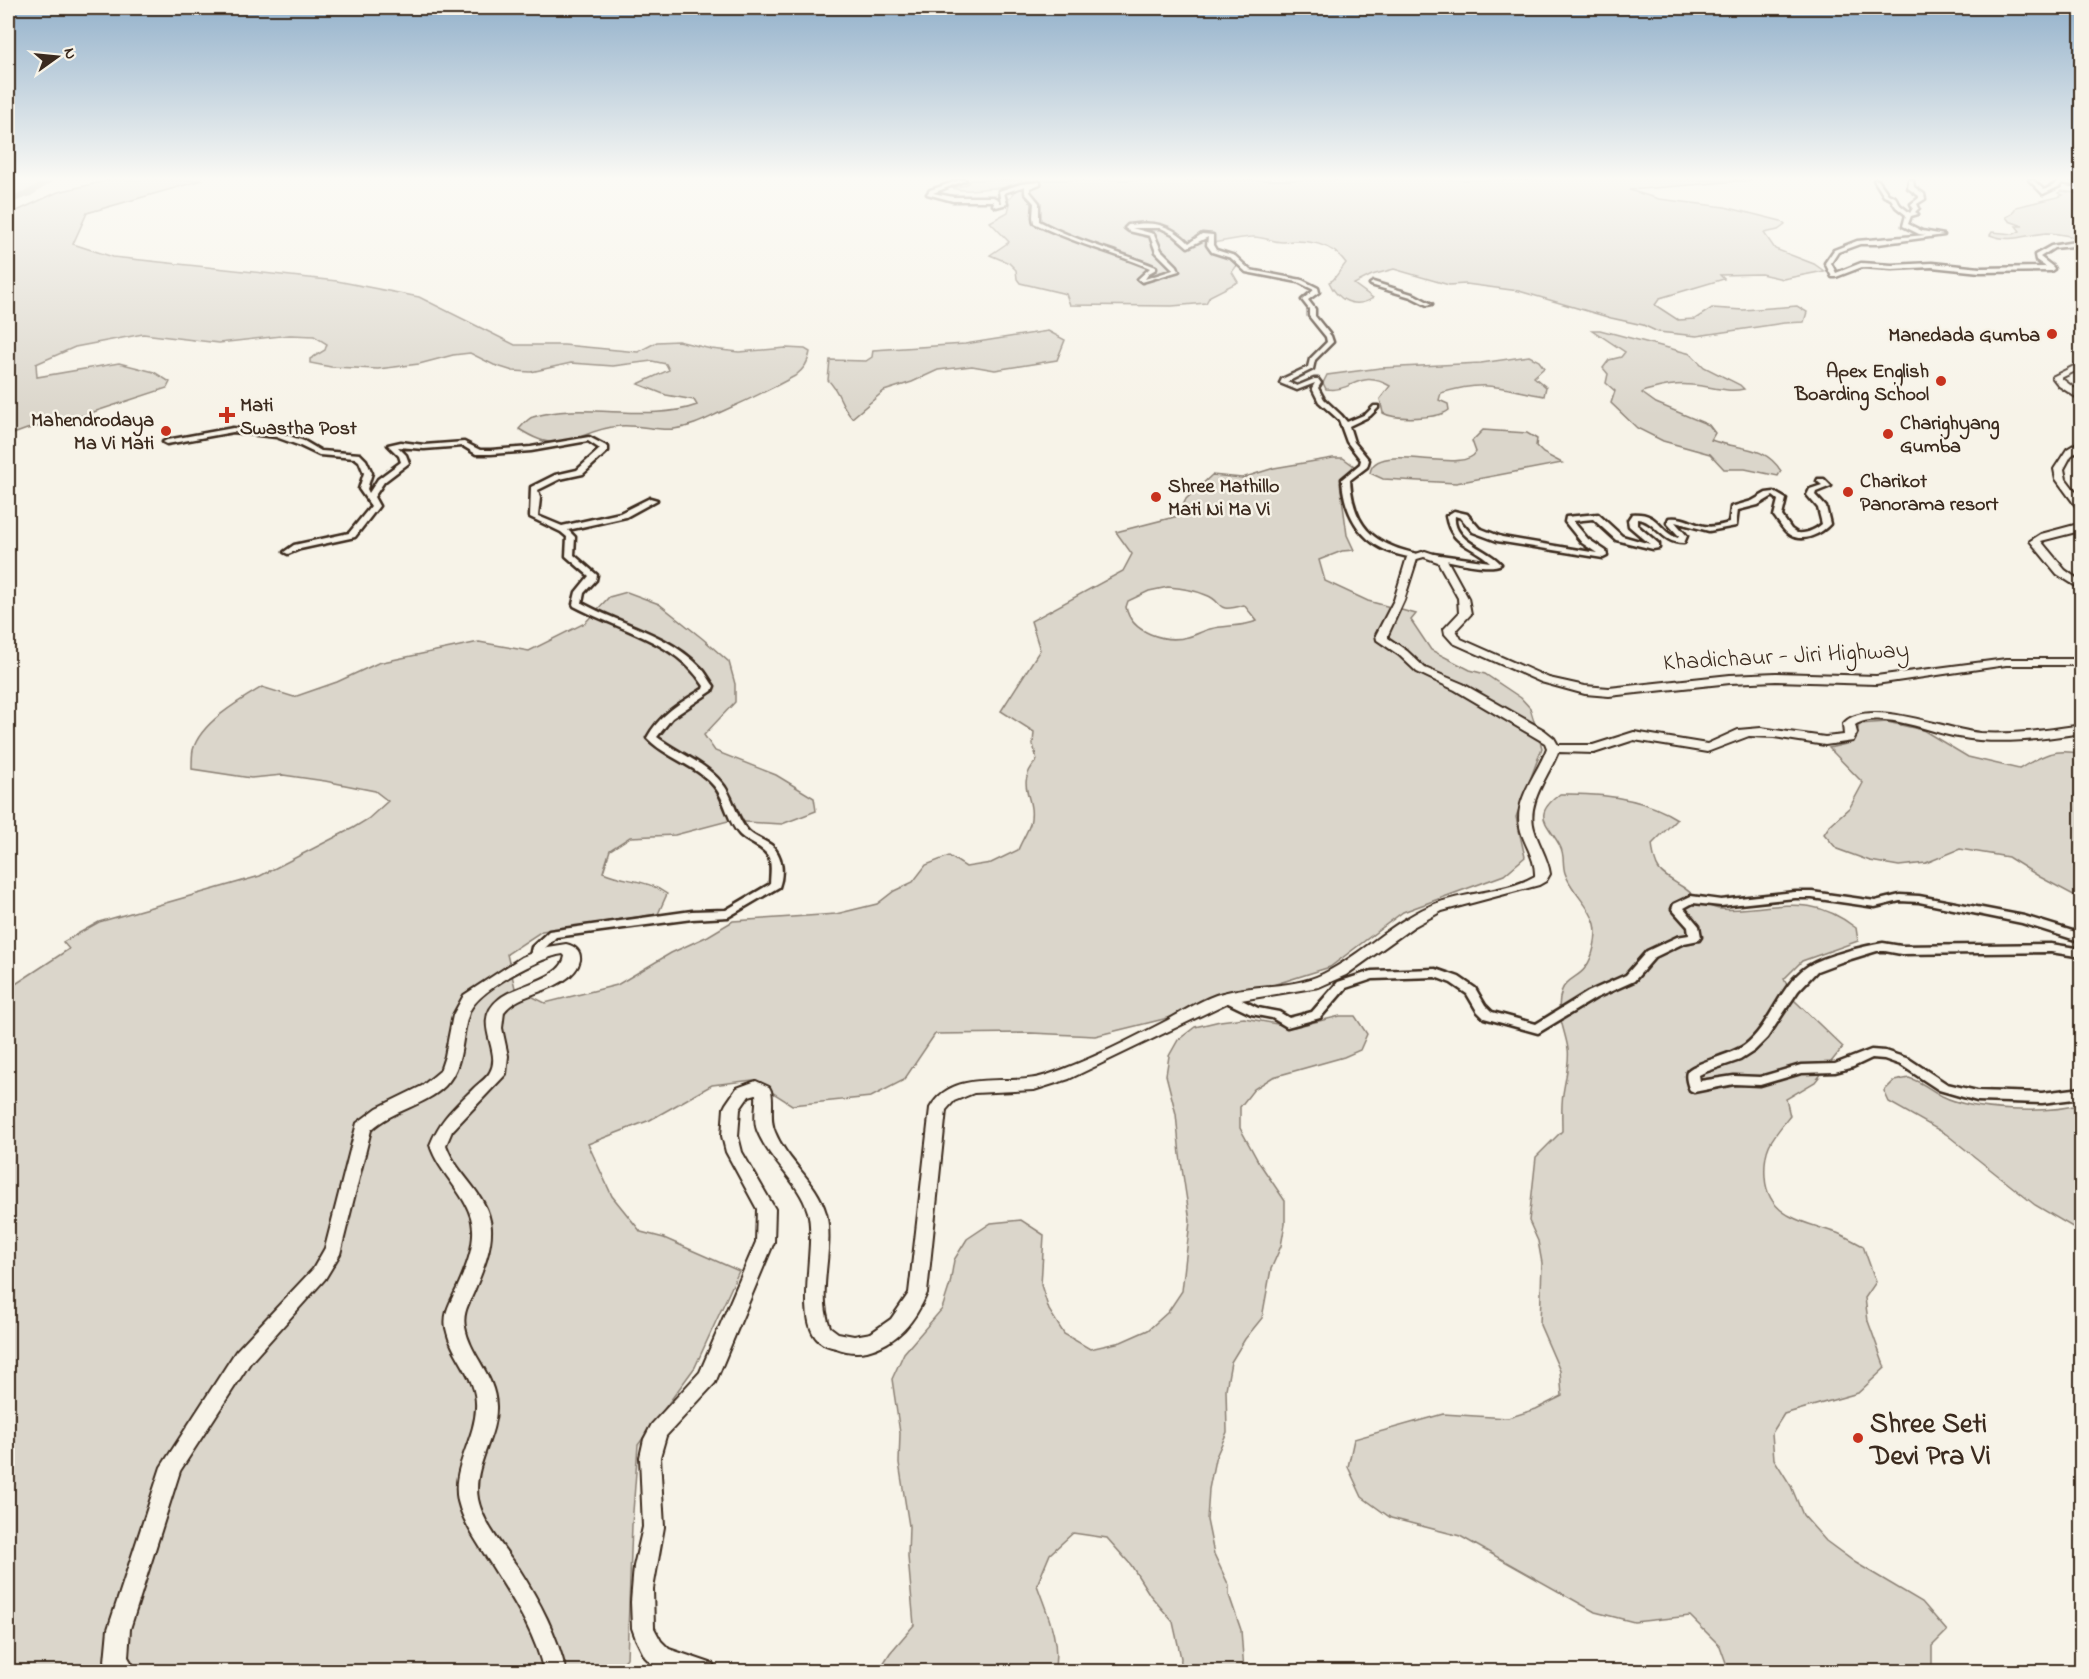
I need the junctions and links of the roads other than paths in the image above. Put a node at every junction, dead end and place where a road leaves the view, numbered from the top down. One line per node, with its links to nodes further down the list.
1 (1131, 258): 2 (street)
2 (1166, 258)
3 (1234, 258): 11 (street)
4 (1831, 258): 5 (street)
5 (2038, 258)
6 (1373, 284): 7 (street)
7 (1429, 304)
8 (2082, 364): 9 (main road)
9 (2082, 399)
10 (1376, 407): 11 (street)
11 (1346, 425): 21 (street)
12 (167, 441): 15 (street)
13 (2082, 443): 17 (main road)
14 (1821, 481): 22 (street)
15 (367, 496): 19 (street); 20 (street)
16 (653, 500): 19 (street)
17 (2082, 507)
18 (2082, 526): 23 (main road)
19 (561, 529): 29 (street)
20 (288, 552)
21 (1414, 556): 22 (main road); 26 (main road)
22 (1433, 556): 24 (main road, Khadichaur - Jiri Highway)
23 (2082, 587)
24 (2082, 662)
25 (2082, 729): 26 (main road)
26 (1553, 748): 30 (main road)
27 (2082, 938): 30 (street)
28 (2082, 954): 31 (street)
29 (536, 956): 32 (main road); 33 (main road)
30 (1226, 997): 34 (main road)
31 (2082, 1093)
32 (126, 1671)
33 (555, 1671)
34 (705, 1671)

